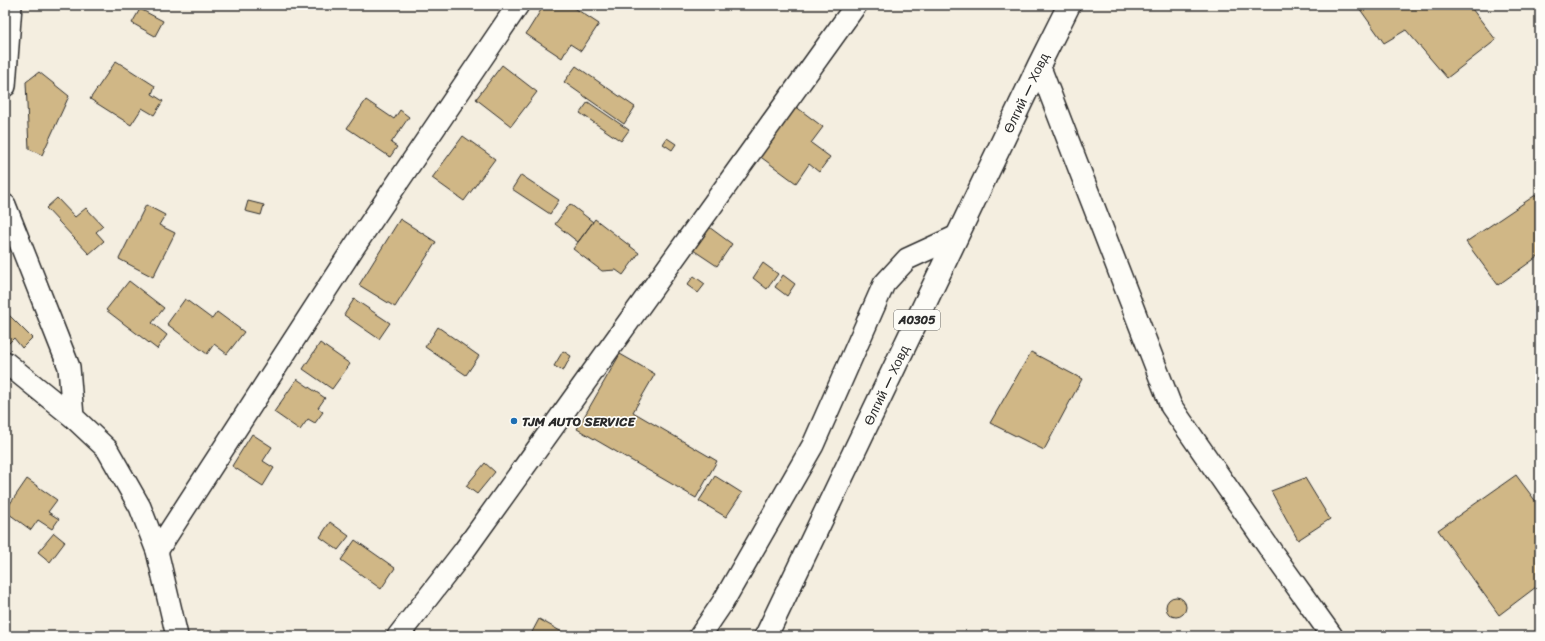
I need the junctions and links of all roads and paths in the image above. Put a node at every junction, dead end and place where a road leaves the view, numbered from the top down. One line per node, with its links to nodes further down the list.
1 (11, 5): 6 (street)
2 (518, 5): 11 (street)
3 (856, 5): 13 (street)
4 (1069, 5): 5 (highway, Өлгий — Ховд / A0305)
5 (1039, 65): 8 (highway, Өлгий — Ховд / A0305); 16 (street)
6 (5, 86)
7 (5, 205): 10 (street)
8 (957, 236): 14 (street); 15 (highway, Өлгий — Ховд / A0305)
9 (5, 362): 10 (street)
10 (73, 417): 11 (street)
11 (158, 551): 12 (street)
12 (177, 636)
13 (398, 636)
14 (700, 636)
15 (766, 636)
16 (1332, 636)

